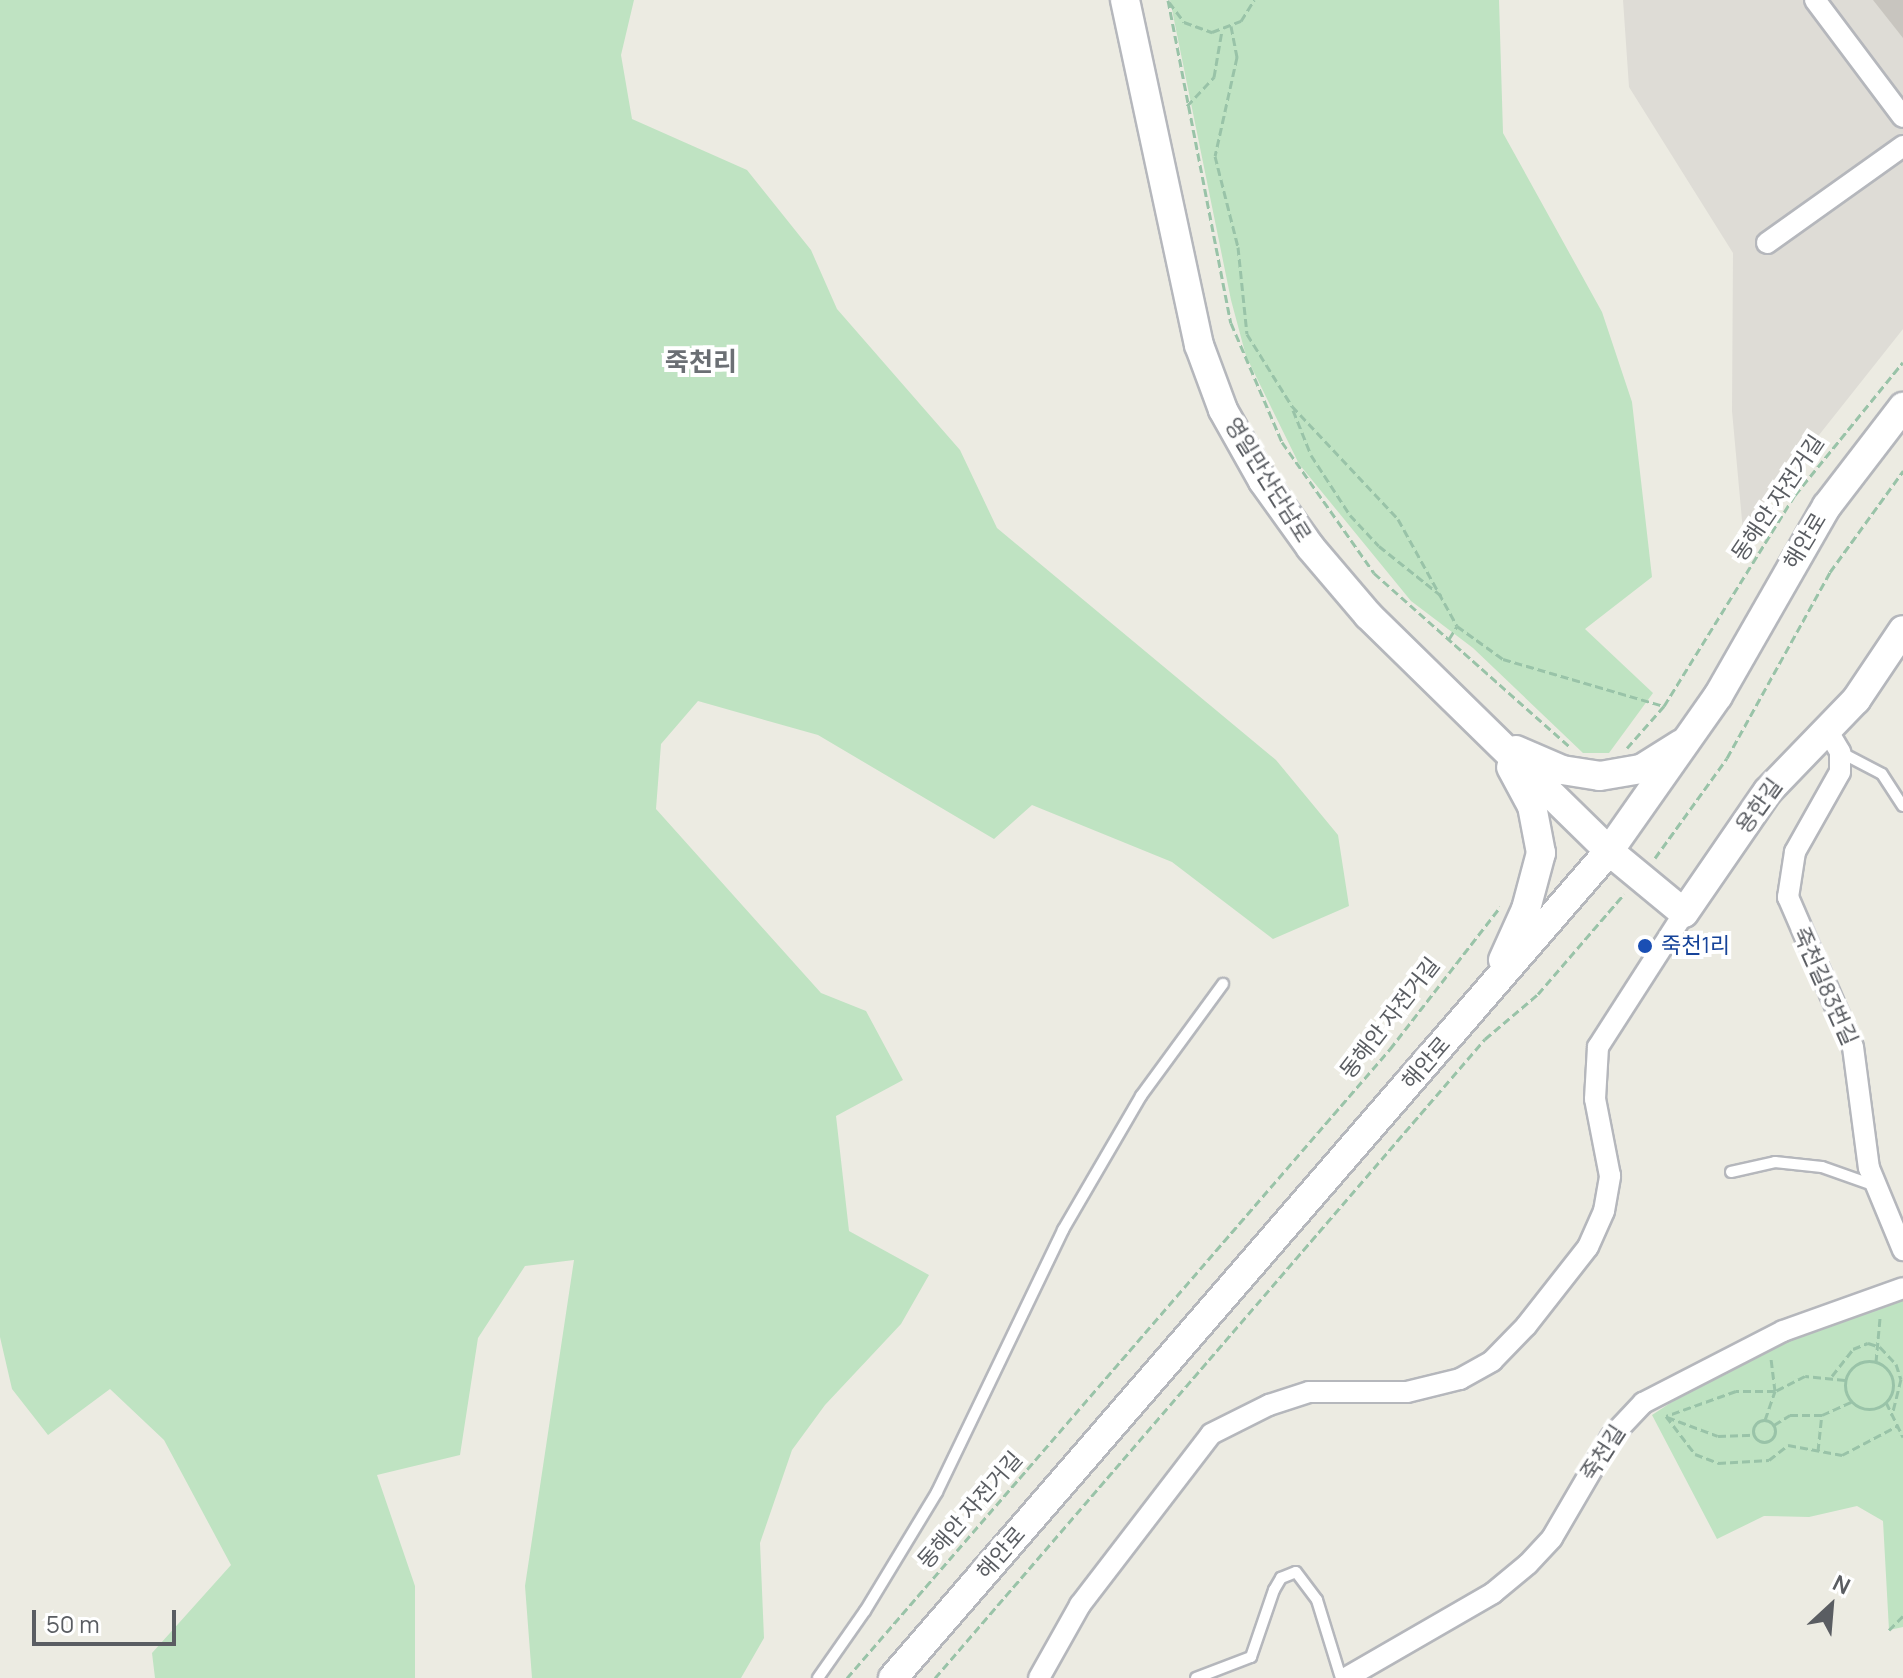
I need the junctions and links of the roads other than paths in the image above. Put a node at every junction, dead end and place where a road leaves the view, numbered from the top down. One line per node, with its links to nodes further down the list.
1 (1125, 0): 9 (street, 영일만산단남로)
2 (1815, 0): 3 (street)
3 (1903, 117)
4 (1903, 146): 5 (street)
5 (1767, 243)
6 (1903, 407): 8 (street, 해안로)
7 (1903, 630): 10 (street, 용한길)
8 (1694, 733): 9 (street); 12 (street, 해안로)
9 (1494, 739): 12 (street, 영일만산단남로); 15 (street)
10 (1833, 741): 11 (lane); 13 (street, 용한길); 17 (street, 죽천길83번길)
11 (1903, 806)
12 (1609, 851): 13 (street); 15 (street, 해안로)
13 (1684, 913): 22 (street)
14 (1223, 984): 20 (lane)
15 (1488, 992): 21 (street, 해안로)
16 (1731, 1172): 17 (lane)
17 (1873, 1185): 18 (street, 죽천길83번길)
18 (1903, 1250)
19 (1903, 1288): 24 (street, 죽천길)
20 (818, 1678)
21 (893, 1678)
22 (1039, 1678)
23 (1196, 1678): 24 (lane)
24 (1343, 1678)

